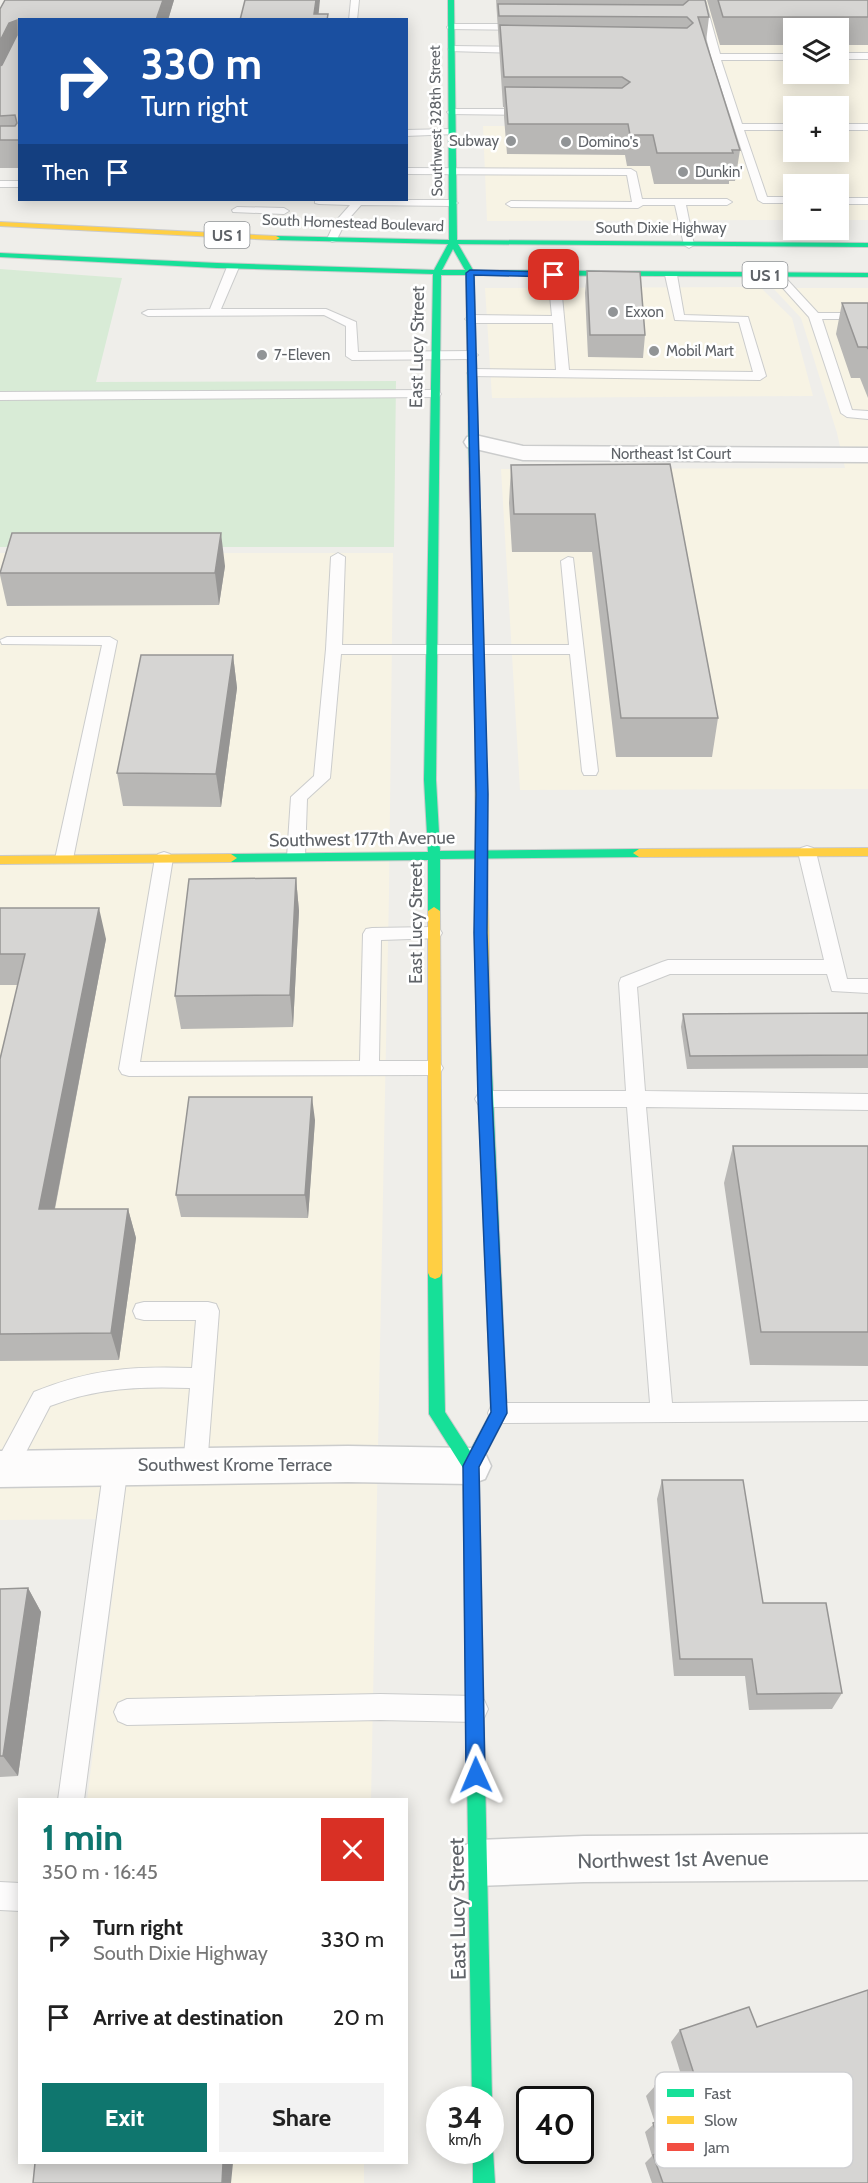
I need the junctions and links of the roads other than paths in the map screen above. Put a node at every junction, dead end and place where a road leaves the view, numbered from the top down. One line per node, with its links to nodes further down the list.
1 (355, 0): 4 (lane)
2 (451, 0): 5 (main road, Southwest 328th Street)
3 (701, 0): 10 (lane)
4 (353, 18)
5 (452, 27): 6 (lane); 7 (main road, Southwest 328th Street)
6 (536, 27)
7 (452, 49): 8 (lane); 13 (main road, Southwest 328th Street)
8 (535, 50)
9 (868, 56): 12 (lane)
10 (716, 57): 11 (lane); 15 (lane)
11 (783, 57)
12 (849, 57)
13 (452, 112): 14 (lane); 19 (main road, Southwest 328th Street)
14 (539, 112)
15 (738, 127): 16 (lane); 27 (lane)
16 (783, 127)
17 (849, 127): 18 (lane)
18 (868, 127)
19 (452, 132): 20 (lane); 22 (main road, Southwest 328th Street)
20 (408, 133)
21 (408, 171): 22 (lane)
22 (453, 171): 30 (lane); 33 (main road, Southwest 328th Street)
23 (0, 184): 24 (lane)
24 (18, 184)
25 (319, 201): 26 (lane)
26 (360, 201): 33 (lane); 37 (lane)
27 (783, 201)
28 (849, 201): 29 (lane)
29 (868, 201)
30 (638, 202): 31 (lane); 34 (lane)
31 (680, 202): 32 (lane); 42 (lane)
32 (728, 202)
33 (453, 203): 41 (main road, Southwest 328th Street)
34 (511, 204)
35 (284, 212): 38 (lane)
36 (315, 212): 37 (lane)
37 (348, 213): 40 (lane)
38 (234, 218): 39 (main road, South Homestead Boulevard / US 1); 40 (main road, South Homestead Boulevard / US 1)
39 (0, 224)
40 (332, 239): 41 (main road, South Homestead Boulevard / US 1)
41 (453, 242): 42 (main road, South Dixie Highway / US 1); 46 (main road, East Lucy Street); 47 (main road)
42 (689, 245): 43 (main road, South Dixie Highway / US 1)
43 (868, 245)
44 (0, 255): 45 (main road, US 1)
45 (233, 267): 46 (main road, US 1); 53 (lane)
46 (437, 272): 47 (main road, US 1); 58 (main road, East Lucy Street)
47 (470, 273): 48 (main road, US 1); 56 (main road)
48 (554, 275): 49 (main road, US 1); 57 (lane)
49 (671, 275): 50 (main road, US 1); 61 (lane)
50 (777, 275): 51 (main road, US 1); 54 (lane)
51 (868, 275)
52 (148, 313): 53 (lane)
53 (214, 313): 58 (lane)
54 (815, 316): 55 (lane); 64 (lane)
55 (868, 316)
56 (471, 319): 57 (lane); 59 (main road)
57 (558, 320): 61 (lane)
58 (435, 355): 59 (lane); 62 (main road, East Lucy Street)
59 (472, 355): 60 (main road)
60 (473, 373): 61 (lane); 66 (main road)
61 (563, 375)
62 (435, 394): 63 (lane); 72 (main road, East Lucy Street)
63 (0, 396)
64 (868, 415)
65 (868, 455): 66 (street, Northeast 1st Court)
66 (471, 456): 73 (main road)
67 (338, 557): 70 (lane)
68 (568, 561): 71 (lane)
69 (7, 641): 81 (lane)
70 (334, 649): 72 (lane); 79 (lane)
71 (577, 650): 73 (lane); 74 (lane)
72 (432, 651): 73 (lane); 78 (main road, East Lucy Street)
73 (479, 651): 77 (main road)
74 (590, 771)
75 (807, 852): 76 (main road, Southwest 177th Avenue); 77 (main road, Southwest 177th Avenue); 84 (lane)
76 (868, 852)
77 (481, 855): 78 (main road, Southwest 177th Avenue); 88 (main road)
78 (434, 856): 79 (main road, Southwest 177th Avenue); 83 (main road, East Lucy Street)
79 (296, 857): 80 (main road, Southwest 177th Avenue)
80 (164, 858): 81 (main road, Southwest 177th Avenue); 86 (lane)
81 (64, 859): 82 (main road, Southwest 177th Avenue)
82 (0, 860)
83 (433, 933): 86 (lane); 87 (main road, East Lucy Street)
84 (834, 967): 85 (lane); 89 (lane)
85 (868, 986)
86 (369, 1068): 87 (lane)
87 (433, 1068): 97 (main road, East Lucy Street)
88 (485, 1099): 89 (lane); 94 (main road)
89 (636, 1099): 90 (lane); 95 (lane)
90 (868, 1102)
91 (144, 1311): 92 (lane)
92 (202, 1379): 98 (lane); 99 (lane)
93 (868, 1411): 95 (lane)
94 (499, 1413): 95 (lane); 97 (main road, East Lucy Street)
95 (662, 1413)
96 (116, 1466): 98 (street, Southwest Krome Terrace); 99 (street, Southwest Krome Terrace); 102 (lane)
97 (471, 1466): 98 (street, Southwest Krome Terrace); 100 (main road, East Lucy Street)
98 (195, 1467)
99 (3, 1469)
100 (475, 1709): 101 (lane); 104 (main road, East Lucy Street)
101 (127, 1712)
102 (71, 1798)
103 (868, 1857): 104 (street, Northwest 1st Avenue)
104 (477, 1863): 107 (main road, East Lucy Street)
105 (0, 1896): 106 (lane)
106 (18, 1897)
107 (482, 2086)
108 (483, 2164): 109 (main road)
109 (484, 2183)

